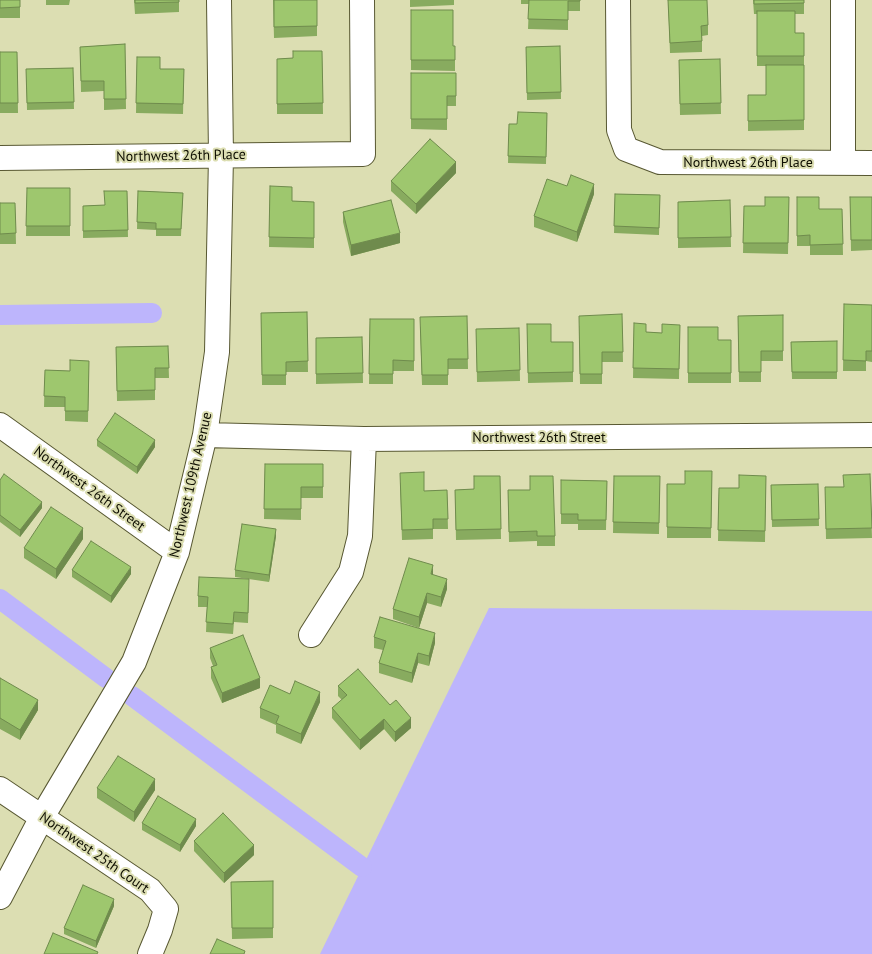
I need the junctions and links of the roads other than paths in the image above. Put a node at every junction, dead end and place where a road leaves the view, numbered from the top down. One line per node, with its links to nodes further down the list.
1 (218, 0): 5 (street, Northwest 109th Avenue)
2 (362, 0): 5 (street, Northwest 26th Place)
3 (618, 0): 7 (street, Northwest 26th Place)
4 (843, 0): 7 (street)
5 (221, 156): 6 (street, Northwest 26th Place); 10 (street, Northwest 109th Avenue)
6 (0, 158)
7 (842, 163): 8 (street, Northwest 26th Place)
8 (872, 163)
9 (0, 425): 13 (street, Northwest 26th Street)
10 (205, 435): 12 (street, Northwest 26th Street); 13 (street, Northwest 109th Avenue)
11 (872, 435): 12 (street, Northwest 26th Street)
12 (364, 439): 14 (street)
13 (177, 552): 16 (street, Northwest 109th Avenue)
14 (311, 635)
15 (0, 789): 16 (street, Northwest 25th Court)
16 (42, 817): 17 (street, Northwest 109th Avenue); 18 (street, Northwest 25th Court)
17 (0, 898)
18 (150, 954)

